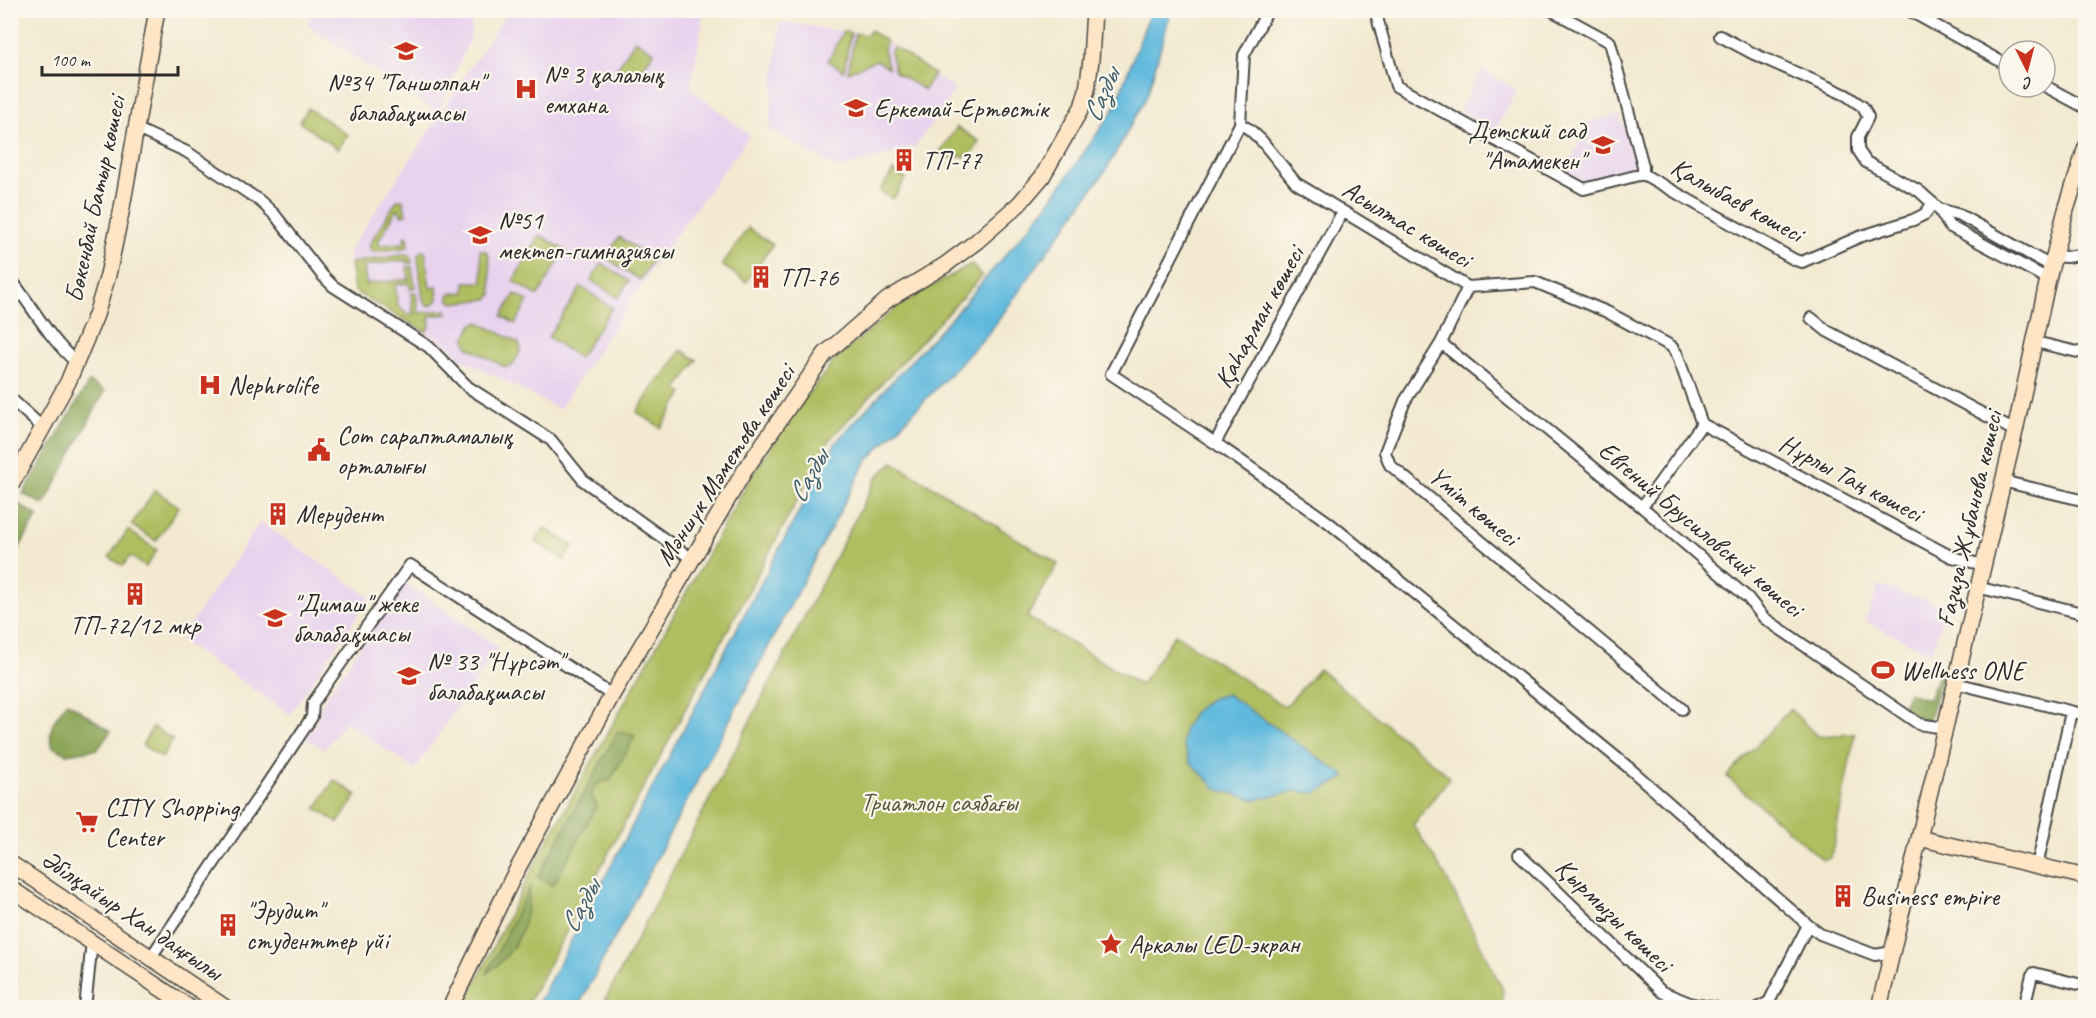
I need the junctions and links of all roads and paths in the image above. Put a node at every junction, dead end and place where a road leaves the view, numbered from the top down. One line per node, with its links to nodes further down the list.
1 (157, 10): 12 (street, Бөкенбай Батыр көшесі)
2 (1094, 10): 35 (street, Мәншүк Мәметова көшесі)
3 (1268, 10): 11 (street)
4 (1375, 10): 14 (street, Қалыбаев көшесі)
5 (1551, 10): 14 (street)
6 (1908, 10): 8 (street)
7 (1720, 36): 15 (street)
8 (1997, 59)
9 (2057, 93): 10 (street)
10 (2085, 108)
11 (1240, 124): 16 (street, Асылтас көшесі); 30 (street)
12 (135, 128): 25 (street, Бөкенбай Батыр көшесі); 35 (street)
13 (2085, 147): 18 (street, Ғазиза Жұбанова көшесі)
14 (1643, 174): 15 (street, Қалыбаев көшесі)
15 (1936, 206): 18 (street); 18 (street)
16 (1342, 213): 20 (street, Асылтас көшесі); 30 (street, Қаһарман көшесі)
17 (2085, 254): 18 (street)
18 (2051, 267): 22 (street, Ғазиза Жұбанова көшесі)
19 (10, 278): 25 (street)
20 (1468, 287): 23 (street, Үміт көшесі); 27 (street, Асылтас көшесі)
21 (1811, 318): 29 (street)
22 (2035, 342): 24 (street); 29 (street, Ғазиза Жұбанова көшесі)
23 (1441, 343): 34 (street, Евгений Брусиловский көшесі); 41 (street, Үміт көшесі)
24 (2085, 354)
25 (77, 363): 28 (street, Бөкенбай Батыр көшесі)
26 (10, 398): 28 (street)
27 (1702, 424): 34 (street); 36 (street, Нұрлы Таң көшесі)
28 (42, 427): 32 (street, Бөкенбай Батыр көшесі)
29 (2014, 431): 31 (street, Ғазиза Жұбанова көшесі)
30 (1215, 443): 51 (street)
31 (2002, 481): 33 (street); 36 (street, Ғазиза Жұбанова көшесі)
32 (10, 487)
33 (2085, 501)
34 (1642, 507): 44 (street, Евгений Брусиловский көшесі)
35 (692, 558): 40 (street, Мәншүк Мәметова көшесі)
36 (1983, 565): 37 (street, Ғазиза Жұбанова көшесі)
37 (1977, 587): 38 (street); 39 (street, Ғазиза Жұбанова көшесі)
38 (2085, 614)
39 (1955, 683): 42 (street); 44 (street, Ғазиза Жұбанова көшесі)
40 (612, 694): 54 (street); 59 (street, Мәншүк Мәметова көшесі)
41 (1682, 709)
42 (2071, 712): 43 (street); 48 (street)
43 (2085, 715)
44 (1944, 728): 45 (street, Ғазиза Жұбанова көшесі)
45 (1919, 838): 48 (street); 53 (street, Ғазиза Жұбанова көшесі)
46 (1519, 854): 60 (street, Қырмызы көшесі)
47 (10, 863): 54 (street, Әбілқайыр Хан даңғылы)
48 (2037, 866): 49 (street)
49 (2085, 877)
50 (10, 888): 52 (street, Әбілқайыр Хан даңғылы)
51 (1808, 925): 53 (street); 61 (street)
52 (92, 941): 57 (street); 58 (street, Әбілқайыр Хан даңғылы)
53 (1892, 952): 62 (street, Ғазиза Жұбанова көшесі)
54 (151, 957): 56 (street, Әбілқайыр Хан даңғылы)
55 (2085, 983): 63 (street)
56 (224, 1007)
57 (86, 1008)
58 (190, 1008)
59 (450, 1008)
60 (1717, 1008)
61 (1758, 1008)
62 (1879, 1008)
63 (2024, 1008)

